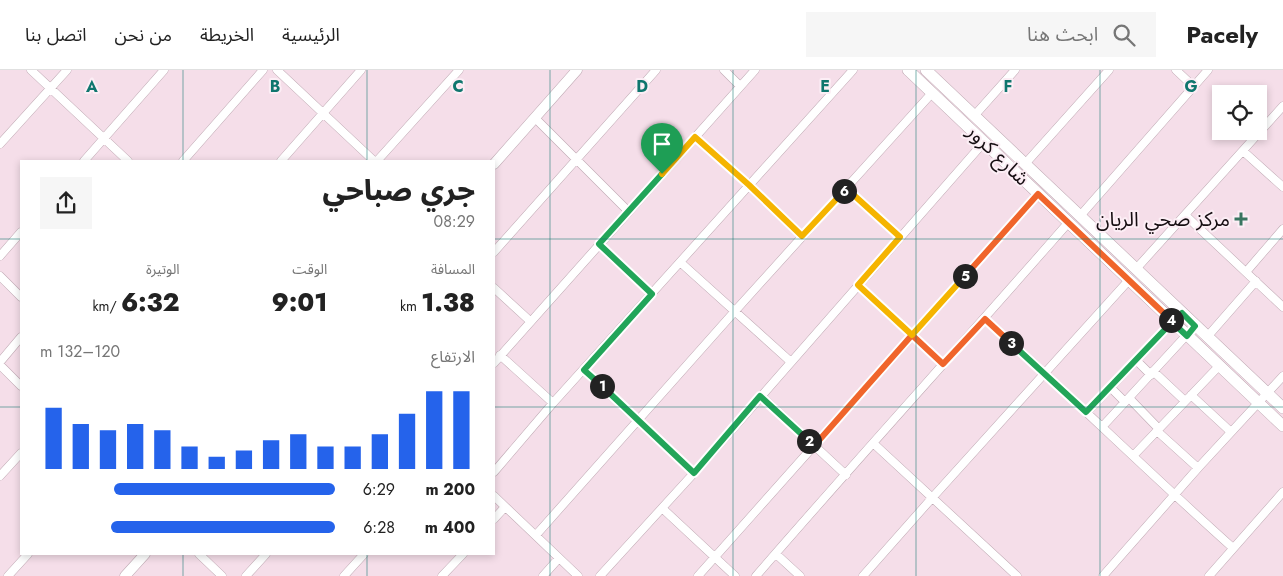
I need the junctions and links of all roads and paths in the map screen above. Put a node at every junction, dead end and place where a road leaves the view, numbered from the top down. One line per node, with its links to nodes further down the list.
1 (31, 70): 21 (street)
2 (67, 70): 21 (street)
3 (164, 70): 28 (street)
4 (263, 70): 35 (street)
5 (277, 70): 24 (street)
6 (361, 70): 24 (street)
7 (459, 70): 38 (street)
8 (577, 70): 26 (street)
9 (656, 70): 32 (street)
10 (724, 70): 19 (street)
11 (755, 70): 19 (street)
12 (853, 70): 41 (street)
13 (908, 70): 22 (main road, شارع كرور)
14 (926, 70): 25 (main road, شارع كرور)
15 (1015, 70): 25 (street)
16 (1109, 70): 40 (street)
17 (1176, 70): 20 (street)
18 (1208, 70): 20 (street)
19 (740, 86): 27 (street)
20 (1193, 86): 47 (street)
21 (50, 88): 28 (street); 30 (street)
22 (932, 93): 29 (main road, شارع كرور); 43 (street)
23 (1283, 106): 31 (street)
24 (322, 114): 36 (street); 37 (street)
25 (974, 116): 40 (main road, شارع كرور)
26 (535, 118): 32 (street); 39 (street)
27 (695, 137): 41 (street); 45 (street)
28 (104, 138): 33 (street); 34 (street)
29 (984, 142): 44 (main road, شارع كرور); 52 (street)
30 (0, 144)
31 (1243, 151): 42 (street); 46 (street)
32 (576, 159): 45 (street); 54 (street)
33 (85, 160)
34 (127, 160)
35 (184, 160)
36 (282, 160)
37 (375, 160)
38 (377, 160)
39 (495, 163)
40 (1025, 164): 47 (main road, شارع كرور)
41 (749, 185): 51 (street); 56 (street)
42 (1283, 187)
43 (846, 188): 51 (street); 52 (street)
44 (1038, 194): 48 (main road, شارع كرور); 73 (street)
45 (628, 211): 53 (street)
46 (1185, 215): 57 (street); 58 (street)
47 (1080, 216): 57 (main road, شارع كرور)
48 (1068, 223): 60 (main road, شارع كرور); 69 (street)
49 (1283, 229): 58 (street)
50 (20, 233): 55 (street)
51 (802, 236): 67 (street)
52 (900, 237): 62 (street)
53 (599, 244): 64 (street); 70 (street)
54 (495, 251)
55 (0, 256)
56 (680, 262): 64 (street); 67 (street)
57 (1136, 269): 68 (main road, شارع كرور)
58 (1246, 272): 61 (street)
59 (0, 276): 65 (street)
60 (1129, 280): 71 (main road, شارع كرور); 85 (street)
61 (1256, 281): 66 (street); 75 (street)
62 (858, 285): 73 (street); 80 (street)
63 (495, 289): 70 (street)
64 (652, 294): 84 (street)
65 (20, 296)
66 (1283, 307)
67 (735, 311): 80 (street); 98 (street)
68 (1182, 313): 71 (street); 72 (main road, شارع كرور)
69 (985, 319): 82 (street); 85 (street)
70 (530, 322): 77 (street)
71 (1172, 322): 74 (main road, شارع كرور); 78 (street)
72 (1195, 326): 74 (street); 75 (main road, شارع كرور)
73 (912, 335): 82 (street); 104 (street)
74 (1187, 336): 83 (main road, شارع كرور); 86 (street)
75 (1207, 337): 90 (main road, شارع كرور)
76 (20, 338): 81 (street)
77 (500, 355): 79 (street); 94 (street)
78 (1136, 360): 86 (street); 89 (street)
79 (495, 362)
80 (791, 362): 91 (street)
81 (0, 364): 88 (street)
82 (943, 364): 103 (street)
83 (1219, 366): 92 (street); 95 (main road, شارع كرور)
84 (584, 370): 94 (street); 98 (street)
85 (1045, 373): 97 (street); 115 (street)
86 (1152, 373): 92 (street); 93 (street)
87 (1283, 376): 90 (street)
88 (20, 385)
89 (1110, 387): 93 (street); 97 (street)
90 (1268, 393): 95 (street); 96 (main road, شارع كرور)
91 (760, 396): 104 (street); 109 (street)
92 (1188, 398): 101 (street); 102 (street)
93 (1127, 400): 100 (street); 101 (street)
94 (553, 403): 108 (street)
95 (1259, 403): 99 (main road, شارع كرور); 102 (street)
96 (1283, 408)
97 (1086, 412): 100 (street)
98 (639, 421): 109 (street); 119 (street)
99 (1283, 426)
100 (1102, 427): 106 (street)
101 (1158, 430): 106 (street); 107 (street)
102 (1231, 432): 107 (street)
103 (874, 443): 110 (street); 115 (street)
104 (814, 446): 110 (street); 128 (street)
105 (20, 454): 111 (street)
106 (1133, 456): 113 (street)
107 (1198, 468): 113 (street)
108 (495, 471)
109 (694, 473): 117 (street)
110 (846, 475): 121 (street)
111 (0, 476)
112 (1283, 492): 120 (street)
113 (1174, 495): 120 (street); 145 (street)
114 (495, 497): 116 (street)
115 (932, 498): 130 (street); 144 (street)
116 (505, 507): 118 (street); 119 (street)
117 (662, 508): 128 (street); 139 (street)
118 (495, 519)
119 (536, 536): 129 (street)
120 (1233, 548): 146 (street)
121 (776, 554): 142 (street); 143 (street)
122 (27, 555): 131 (street)
123 (144, 555): 132 (street)
124 (200, 555): 133 (street)
125 (265, 555): 134 (street)
126 (363, 555): 135 (street)
127 (462, 555): 136 (street)
128 (715, 557): 140 (street); 141 (street)
129 (559, 558): 137 (street); 138 (street)
130 (865, 575)
131 (8, 576)
132 (125, 576)
133 (222, 576)
134 (246, 576)
135 (344, 576)
136 (442, 576)
137 (543, 576)
138 (578, 576)
139 (600, 576)
140 (698, 576)
141 (734, 576)
142 (756, 576)
143 (800, 576)
144 (1017, 576)
145 (1103, 576)
146 (1209, 576)

